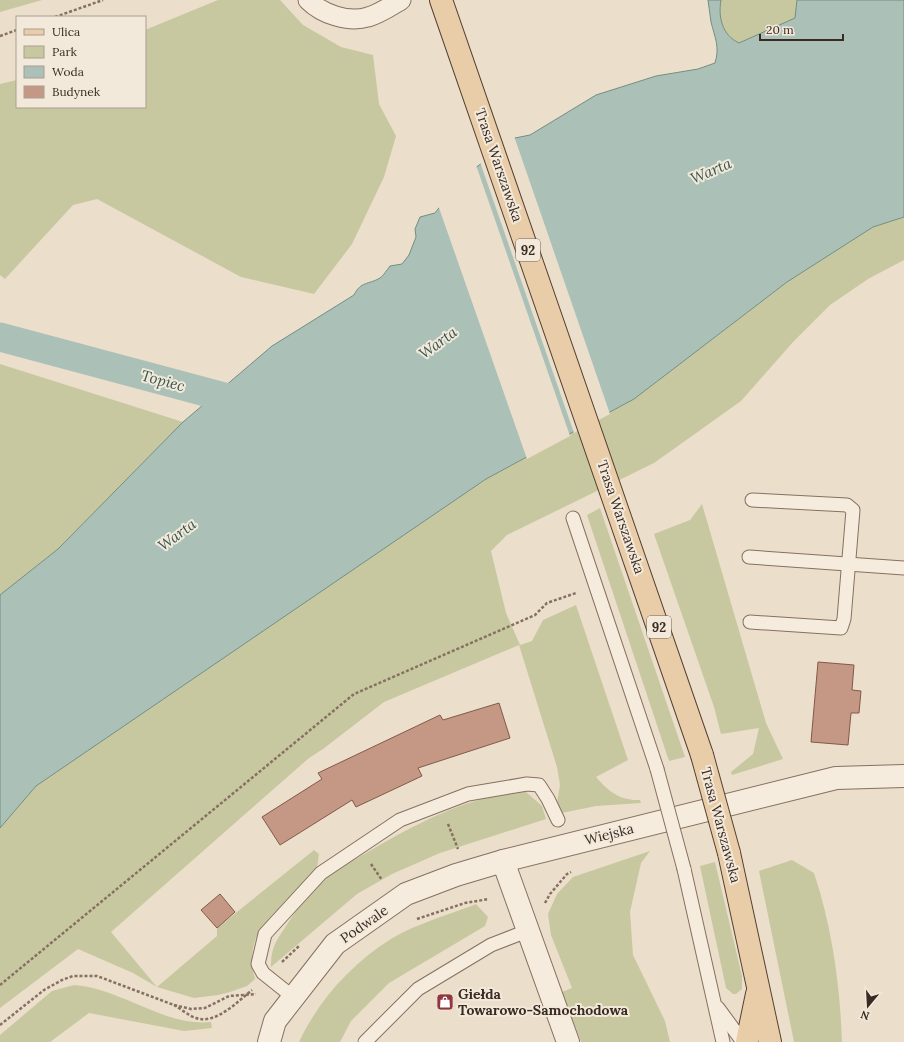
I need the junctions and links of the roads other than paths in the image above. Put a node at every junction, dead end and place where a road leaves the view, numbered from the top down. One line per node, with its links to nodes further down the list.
1 (308, 0): 2 (street)
2 (401, 0)
3 (442, 0): 14 (main road, Trasa Warszawska / 92, bridge)
4 (752, 500): 7 (lane)
5 (573, 518): 16 (lane, bridge)
6 (749, 557): 7 (lane)
7 (848, 565): 8 (lane); 9 (lane)
8 (904, 568)
9 (750, 622)
10 (904, 776): 12 (street, Wiejska)
11 (558, 820): 15 (lane)
12 (503, 861): 13 (street); 15 (street, Podwale)
13 (528, 931): 18 (lane); 19 (street)
14 (759, 985): 22 (main road); 23 (main road, Trasa Warszawska / 92)
15 (293, 997): 17 (street, Podwale)
16 (715, 1004): 20 (lane); 21 (lane)
17 (268, 1042)
18 (365, 1042)
19 (568, 1042)
20 (723, 1042)
21 (743, 1042)
22 (747, 1042)
23 (770, 1042)

